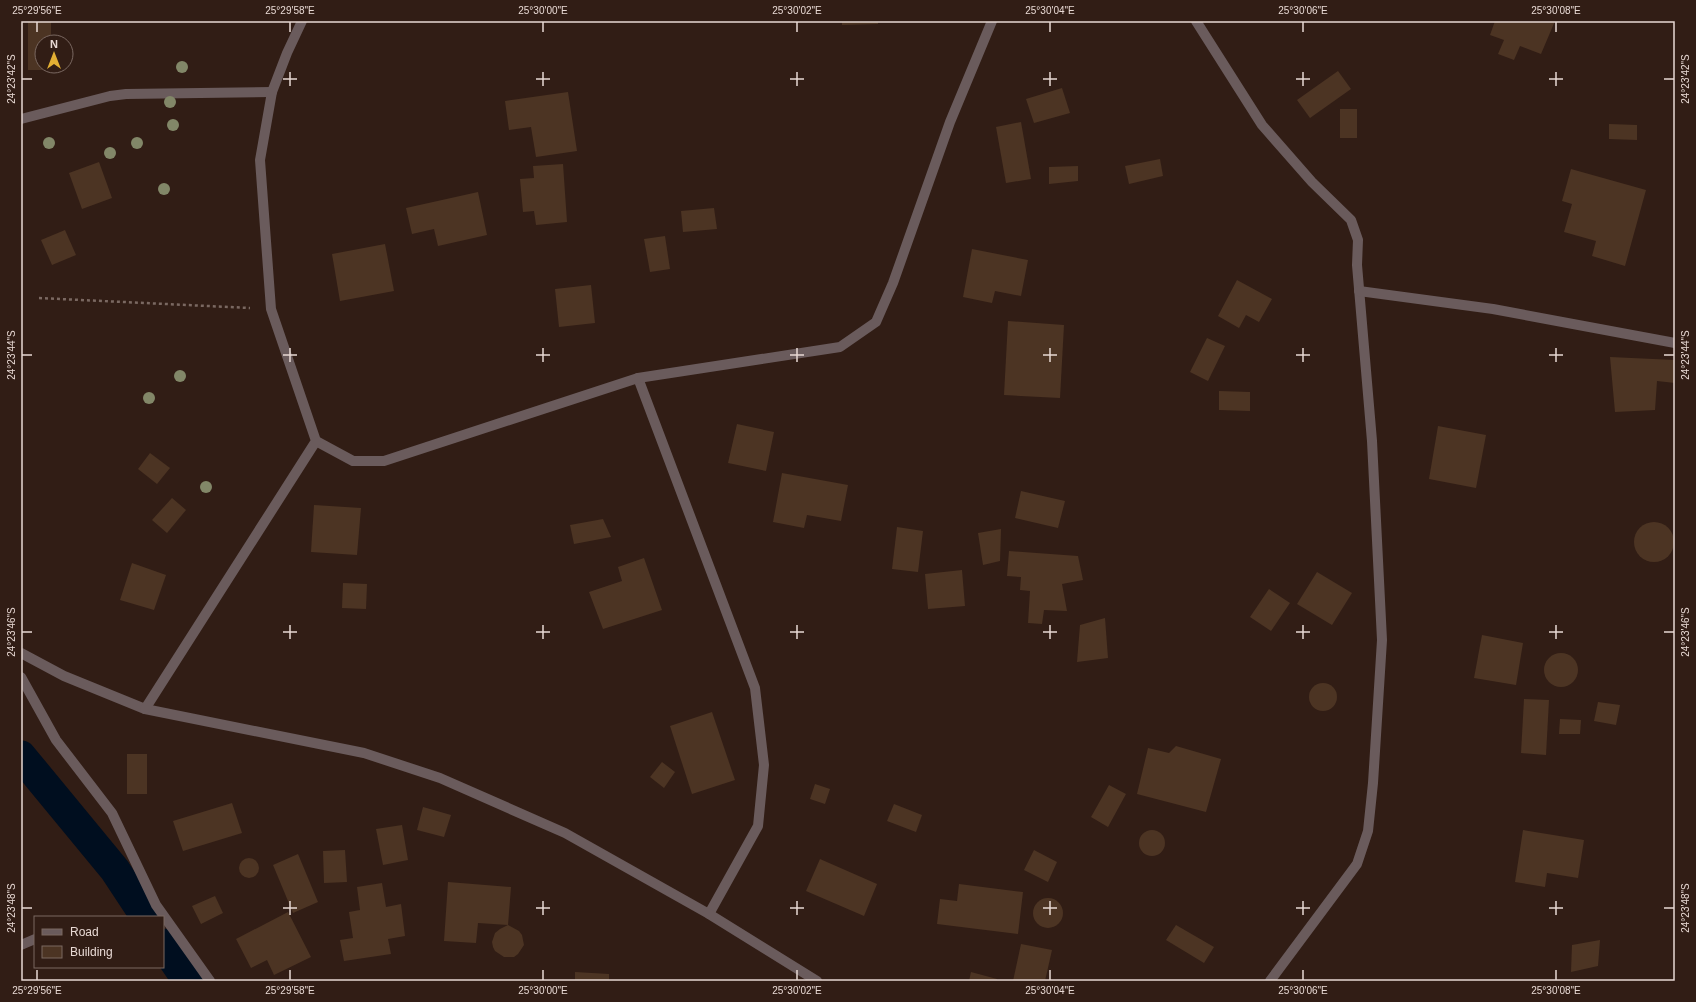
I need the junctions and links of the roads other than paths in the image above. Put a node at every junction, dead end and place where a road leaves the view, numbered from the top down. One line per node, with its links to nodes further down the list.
1 (302, 21): 4 (street)
2 (992, 21): 8 (street)
3 (1196, 21): 6 (street)
4 (272, 92): 5 (street); 9 (street)
5 (21, 119)
6 (1359, 291): 7 (street); 20 (street)
7 (1675, 343)
8 (638, 378): 9 (street); 13 (street)
9 (316, 441): 12 (street)
10 (21, 653): 12 (street)
11 (21, 678): 14 (street)
12 (145, 709): 13 (street)
13 (709, 914): 19 (street)
14 (164, 916)
15 (164, 916): 18 (street)
16 (34, 939): 17 (street)
17 (21, 945)
18 (210, 981)
19 (817, 981)
20 (1270, 981)

